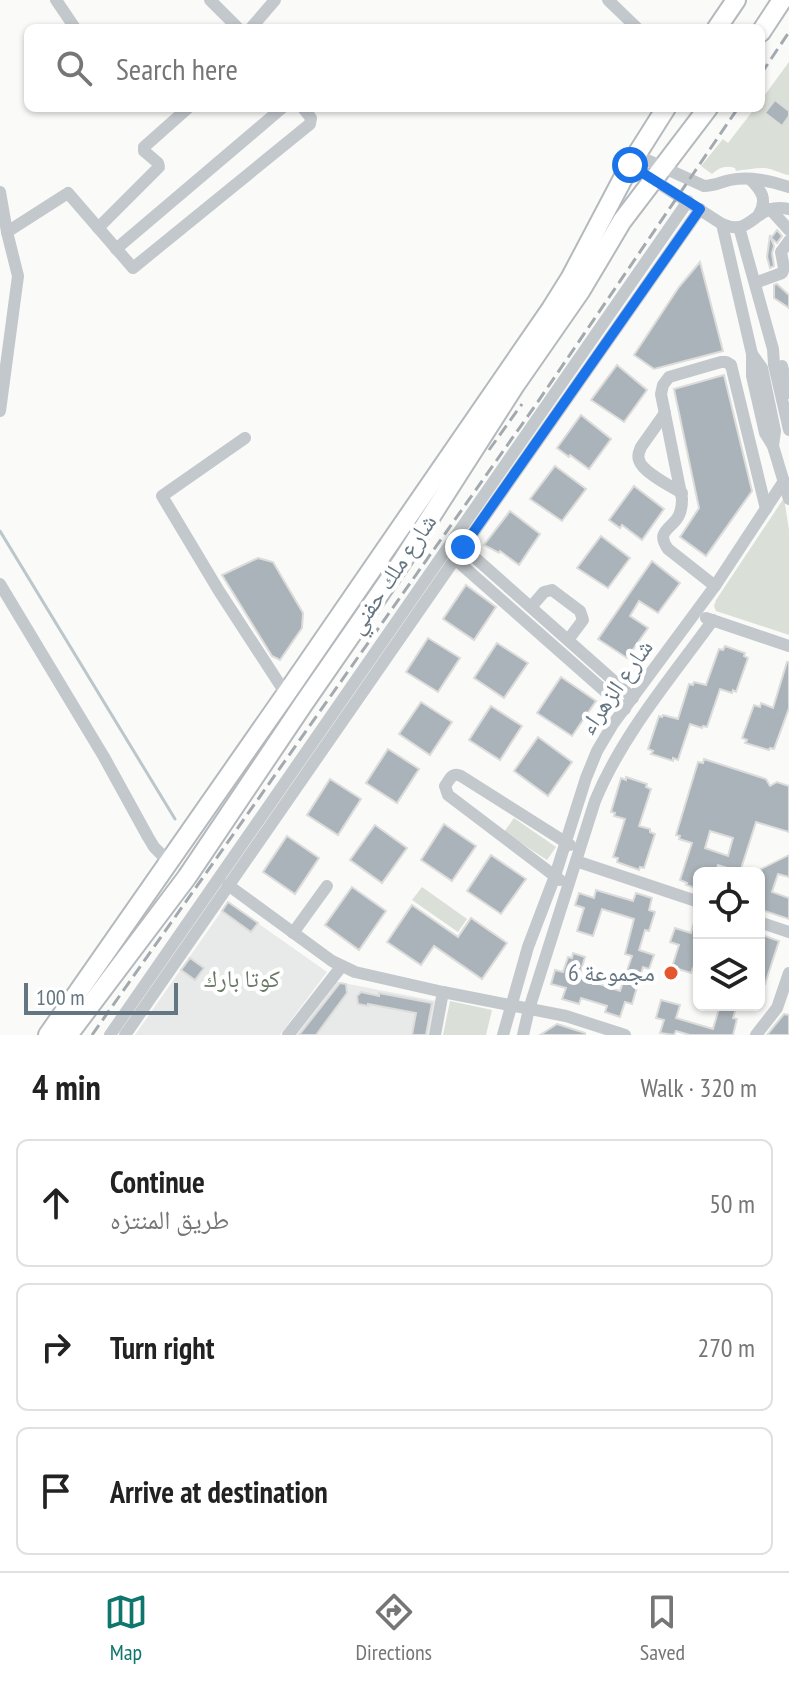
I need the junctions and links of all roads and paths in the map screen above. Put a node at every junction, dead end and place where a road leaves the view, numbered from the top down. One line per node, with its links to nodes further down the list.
1 (56, 0): 7 (street)
2 (210, 0): 8 (street)
3 (275, 0): 9 (street)
4 (608, 0): 10 (street)
5 (736, 0): 11 (highway)
6 (782, 0): 12 (highway)
7 (72, 24)
8 (234, 24)
9 (254, 24)
10 (633, 24)
11 (720, 24)
12 (765, 26)
13 (183, 112): 28 (street)
14 (277, 112): 32 (street)
15 (306, 112): 32 (street)
16 (663, 112): 18 (highway, شارع ملك حفني)
17 (705, 112): 19 (highway, شارع ملك حفني)
18 (633, 160): 19 (street); 35 (highway, شارع ملك حفني)
19 (657, 174): 20 (street); 23 (street); 35 (highway, شارع ملك حفني)
20 (750, 179): 21 (street); 25 (street)
21 (789, 187)
22 (0, 192): 30 (street)
23 (694, 205): 26 (street); 47 (street); 76 (street)
24 (789, 209): 25 (street)
25 (764, 212): 27 (street); 29 (street)
26 (722, 224): 27 (street); 42 (street)
27 (739, 227): 33 (street)
28 (98, 228): 30 (street); 32 (street)
29 (789, 230)
30 (7, 232): 37 (street)
31 (789, 241): 33 (street)
32 (116, 249)
33 (755, 283): 34 (street)
34 (773, 349): 36 (street); 39 (street)
35 (509, 381): 56 (highway, شارع ملك حفني); 75 (highway, شارع ملك حفني)
36 (789, 393)
37 (0, 411)
38 (665, 413): 44 (street); 44 (street); 46 (street)
39 (789, 430)
40 (245, 438): 56 (street)
41 (789, 442): 42 (street)
42 (773, 446): 43 (street)
43 (784, 481): 45 (street); 46 (street, شارع الزهراء)
44 (682, 493): 50 (street)
45 (789, 499)
46 (766, 509): 50 (street, شارع الزهراء)
47 (463, 547): 48 (street); 51 (street)
48 (455, 559): 57 (street); 62 (street)
49 (0, 584): 60 (street)
50 (715, 586): 52 (street, شارع الزهراء)
51 (531, 607): 54 (street); 54 (street)
52 (695, 614): 53 (street); 57 (street, شارع الزهراء)
53 (713, 620): 55 (street); 59 (street, شارع الزهراء)
54 (568, 640): 57 (street)
55 (789, 646)
56 (286, 694): 60 (highway, شارع ملك حفني)
57 (629, 704): 58 (street, شارع الزهراء)
58 (565, 842): 59 (street); 61 (street, شارع الزهراء); 61 (street)
59 (578, 856): 64 (street, شارع الزهراء); 65 (street)
60 (168, 861): 74 (highway, شارع ملك حفني)
61 (555, 876): 64 (street); 72 (street, شارع الزهراء)
62 (228, 885): 68 (street); 77 (street)
63 (327, 886): 68 (street)
64 (568, 887): 73 (street, شارع الزهراء)
65 (693, 900)
66 (765, 924): 67 (street)
67 (789, 932)
68 (293, 933): 69 (street)
69 (341, 967): 71 (street); 78 (street)
70 (789, 973): 83 (street)
71 (443, 992): 72 (street); 79 (street)
72 (511, 1005): 73 (street); 80 (street, شارع الزهراء)
73 (529, 1009): 81 (street, شارع الزهراء); 82 (street)
74 (48, 1035)
75 (68, 1035)
76 (110, 1035)
77 (125, 1035)
78 (288, 1035)
79 (435, 1035)
80 (503, 1035)
81 (523, 1035)
82 (625, 1035)
83 (756, 1035)

